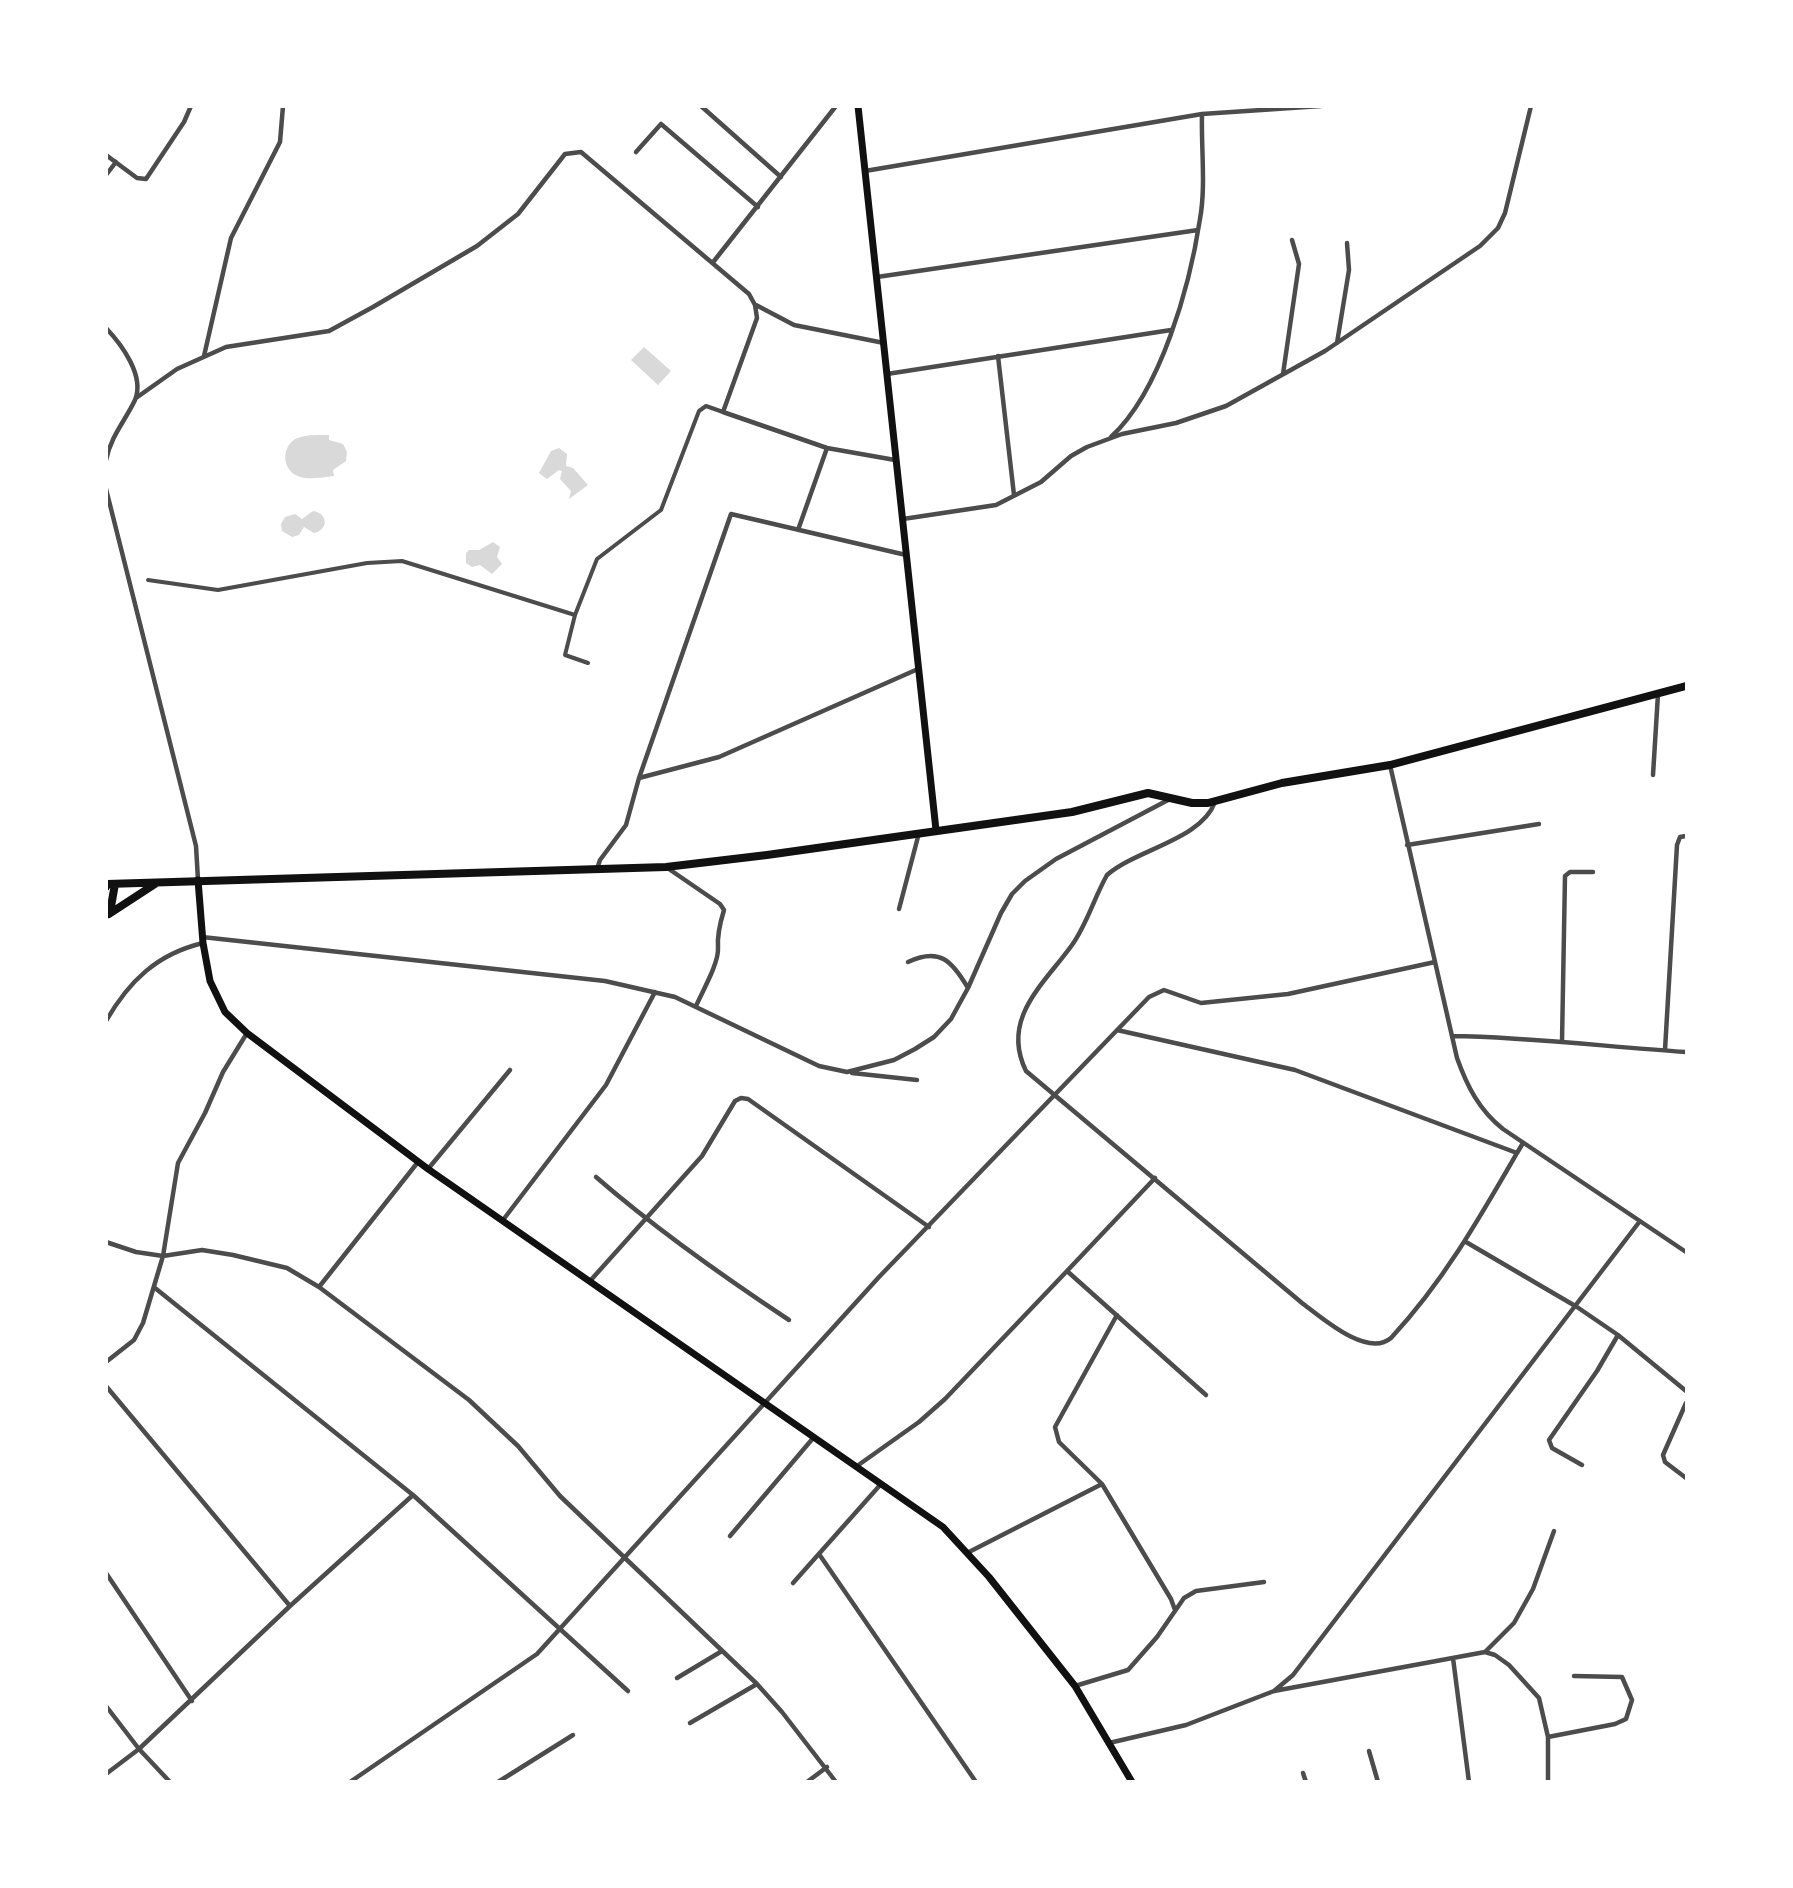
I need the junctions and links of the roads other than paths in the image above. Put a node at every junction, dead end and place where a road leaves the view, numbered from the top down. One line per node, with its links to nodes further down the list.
1 (191, 106): 11 (street)
2 (283, 106): 26 (street)
3 (701, 106): 14 (street)
4 (858, 106): 12 (main road)
5 (1322, 106): 8 (street)
6 (1531, 106): 25 (street)
7 (834, 107): 14 (street)
8 (1202, 114): 12 (street); 16 (street)
9 (636, 152): 15 (street)
10 (106, 155): 11 (street)
11 (116, 162): 13 (street)
12 (865, 171): 20 (main road)
13 (106, 175)
14 (781, 177): 15 (street)
15 (758, 207): 19 (street)
16 (1198, 230): 20 (street); 23 (street)
17 (1292, 240): 29 (street)
18 (1347, 243): 25 (street)
19 (714, 261): 21 (street); 26 (street)
20 (877, 277): 24 (main road)
21 (755, 305): 24 (street); 31 (street)
22 (106, 328): 30 (street)
23 (1171, 330): 27 (street); 32 (street)
24 (884, 343): 28 (main road)
25 (1337, 343): 29 (street)
26 (204, 356): 30 (street)
27 (998, 356): 28 (street); 37 (street)
28 (888, 374): 35 (main road)
29 (1283, 374): 32 (street)
30 (136, 398): 34 (street)
31 (723, 412): 33 (street); 42 (street)
32 (1109, 439): 37 (street)
33 (827, 448): 35 (street); 39 (street)
34 (106, 460)
35 (895, 460): 38 (main road)
36 (106, 489): 60 (street)
37 (1014, 495): 38 (street)
38 (903, 519): 40 (main road)
39 (798, 530): 40 (street); 49 (street)
40 (907, 556): 44 (main road)
41 (148, 580): 42 (street)
42 (575, 615): 43 (street)
43 (588, 663)
44 (919, 669): 49 (street); 53 (main road)
45 (1686, 686): 46 (main road)
46 (1658, 693): 47 (main road); 48 (street)
47 (1390, 765): 51 (main road); 56 (street)
48 (1653, 775)
49 (639, 777): 58 (street)
50 (1172, 798): 51 (main road); 53 (main road); 68 (street)
51 (1215, 802): 81 (street)
52 (1539, 824): 56 (street)
53 (936, 830): 54 (main road)
54 (920, 832): 57 (main road); 63 (street)
55 (1686, 836): 76 (street)
56 (1407, 845): 67 (street)
57 (666, 867): 58 (main road); 70 (street)
58 (597, 869): 60 (main road)
59 (1593, 872): 75 (street)
60 (198, 880): 61 (main road); 65 (main road)
61 (159, 882): 62 (main road); 64 (main road)
62 (110, 885): 64 (main road)
63 (899, 909)
64 (108, 916)
65 (202, 940): 69 (street); 71 (street); 73 (main road)
66 (908, 962): 68 (street)
67 (1435, 962): 72 (street); 74 (street)
68 (968, 988): 79 (street)
69 (656, 992): 70 (street); 89 (street)
70 (696, 1006): 79 (street)
71 (106, 1021)
72 (1117, 1030): 81 (street); 83 (street)
73 (247, 1033): 84 (main road); 95 (street)
74 (1452, 1036): 75 (street); 82 (street)
75 (1562, 1042): 76 (street)
76 (1665, 1050): 77 (street)
77 (1686, 1052)
78 (510, 1071): 85 (street)
79 (847, 1072): 80 (street)
80 (917, 1080)
81 (1055, 1095): 87 (street); 91 (street)
82 (1523, 1143): 83 (street); 90 (street)
83 (1517, 1153): 93 (street)
84 (418, 1162): 85 (main road); 98 (street)
85 (428, 1169): 89 (main road)
86 (596, 1177): 88 (street)
87 (1155, 1178): 93 (street); 96 (street)
88 (644, 1219): 91 (street); 97 (street); 102 (street)
89 (503, 1221): 97 (main road)
90 (1640, 1221): 94 (street); 100 (street)
91 (929, 1227): 108 (street)
92 (106, 1242): 95 (street)
93 (1466, 1242): 100 (street)
94 (1686, 1252)
95 (163, 1256): 98 (street); 99 (street)
96 (1067, 1271): 101 (street); 112 (street)
97 (590, 1281): 108 (main road)
98 (319, 1287): 121 (street)
99 (155, 1288): 104 (street); 116 (street)
100 (1577, 1307): 103 (street); 136 (street)
101 (1117, 1314): 107 (street); 115 (street)
102 (789, 1320)
103 (1618, 1335): 106 (street); 111 (street)
104 (106, 1362)
105 (106, 1386): 125 (street)
106 (1686, 1391)
107 (1206, 1395)
108 (764, 1402): 110 (main road); 121 (street)
109 (1686, 1403): 113 (street)
110 (814, 1437): 112 (main road); 118 (street)
111 (1581, 1465)
112 (857, 1466): 114 (main road)
113 (1686, 1478)
114 (882, 1484): 119 (main road); 120 (street)
115 (1102, 1484): 119 (street); 126 (street)
116 (413, 1495): 125 (street); 127 (street)
117 (1554, 1531): 129 (street)
118 (730, 1536)
119 (967, 1553): 134 (main road)
120 (819, 1554): 124 (street); 153 (street)
121 (623, 1557): 127 (street); 128 (street)
122 (106, 1573): 137 (street)
123 (1263, 1582): 126 (street)
124 (793, 1583)
125 (290, 1606): 137 (street)
126 (1175, 1610): 134 (street)
127 (561, 1628): 135 (street); 149 (street)
128 (722, 1651): 132 (street); 133 (street)
129 (1485, 1652): 130 (street); 141 (street)
130 (1453, 1658): 136 (street); 157 (street)
131 (1574, 1676): 141 (street)
132 (677, 1678)
133 (757, 1684): 139 (street); 145 (street)
134 (1075, 1686): 142 (main road)
135 (628, 1691)
136 (1274, 1691): 142 (street)
137 (192, 1701): 143 (street)
138 (106, 1706): 143 (street)
139 (690, 1723)
140 (573, 1736): 150 (street)
141 (1548, 1737): 158 (street)
142 (1109, 1743): 154 (main road)
143 (139, 1749): 147 (street); 148 (street)
144 (1369, 1750): 156 (street)
145 (827, 1767): 151 (street); 152 (street)
146 (1303, 1773): 155 (street)
147 (106, 1774)
148 (170, 1782)
149 (350, 1782)
150 (498, 1782)
151 (807, 1782)
152 (836, 1782)
153 (976, 1782)
154 (1132, 1782)
155 (1306, 1782)
156 (1378, 1782)
157 (1469, 1782)
158 (1548, 1782)

